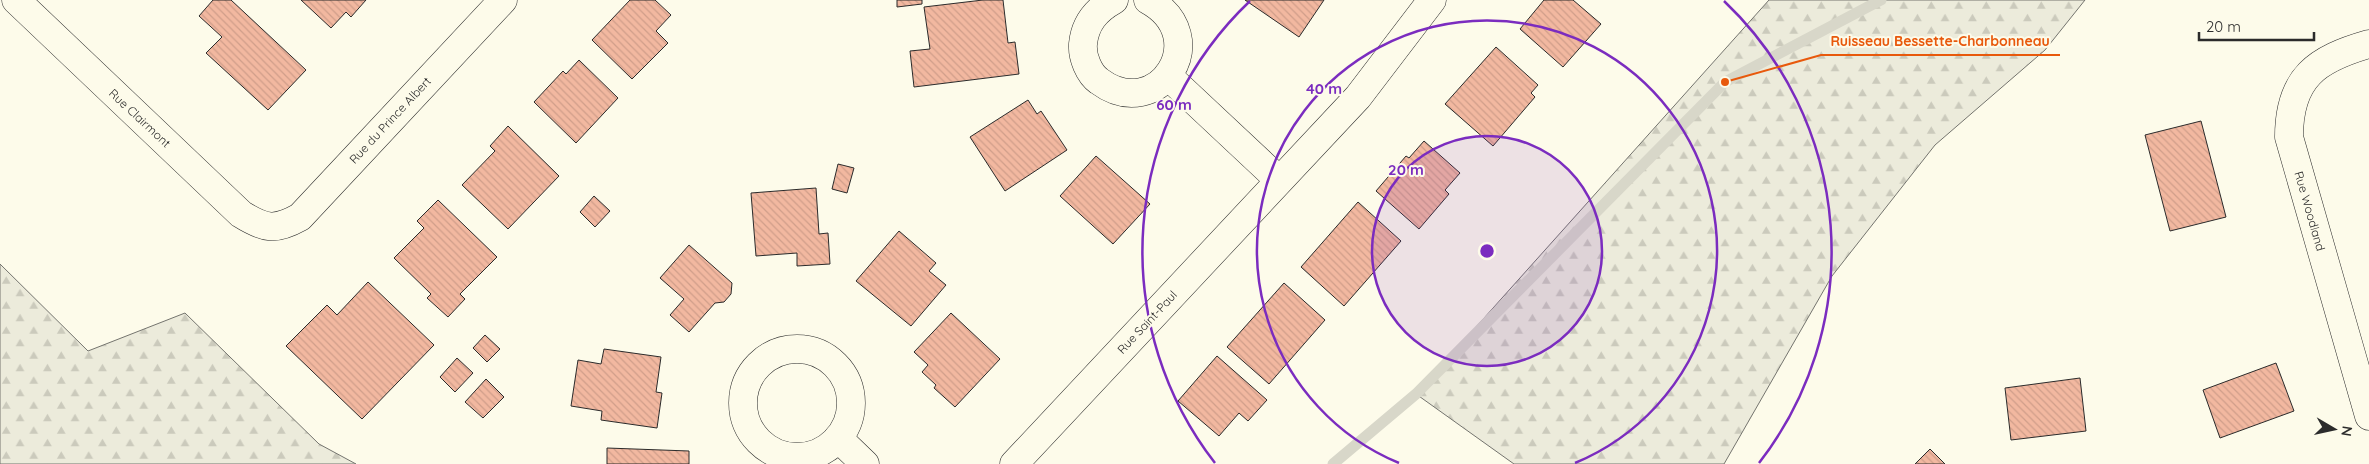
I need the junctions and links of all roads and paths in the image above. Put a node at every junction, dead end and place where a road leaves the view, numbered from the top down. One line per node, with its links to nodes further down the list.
1 (16, 0): 9 (street, Rue Clairmont)
2 (503, 0): 9 (street, Rue du Prince Albert)
3 (1114, 0): 7 (street)
4 (1148, 0): 7 (street)
5 (1432, 0): 8 (street, Rue Saint-Paul)
6 (2369, 44): 10 (street, Rue Woodland)
7 (1168, 76): 8 (street)
8 (1280, 180): 13 (street, Rue Saint-Paul)
9 (269, 228)
10 (2369, 416)
11 (838, 438): 12 (street)
12 (865, 464)
13 (1014, 464)

